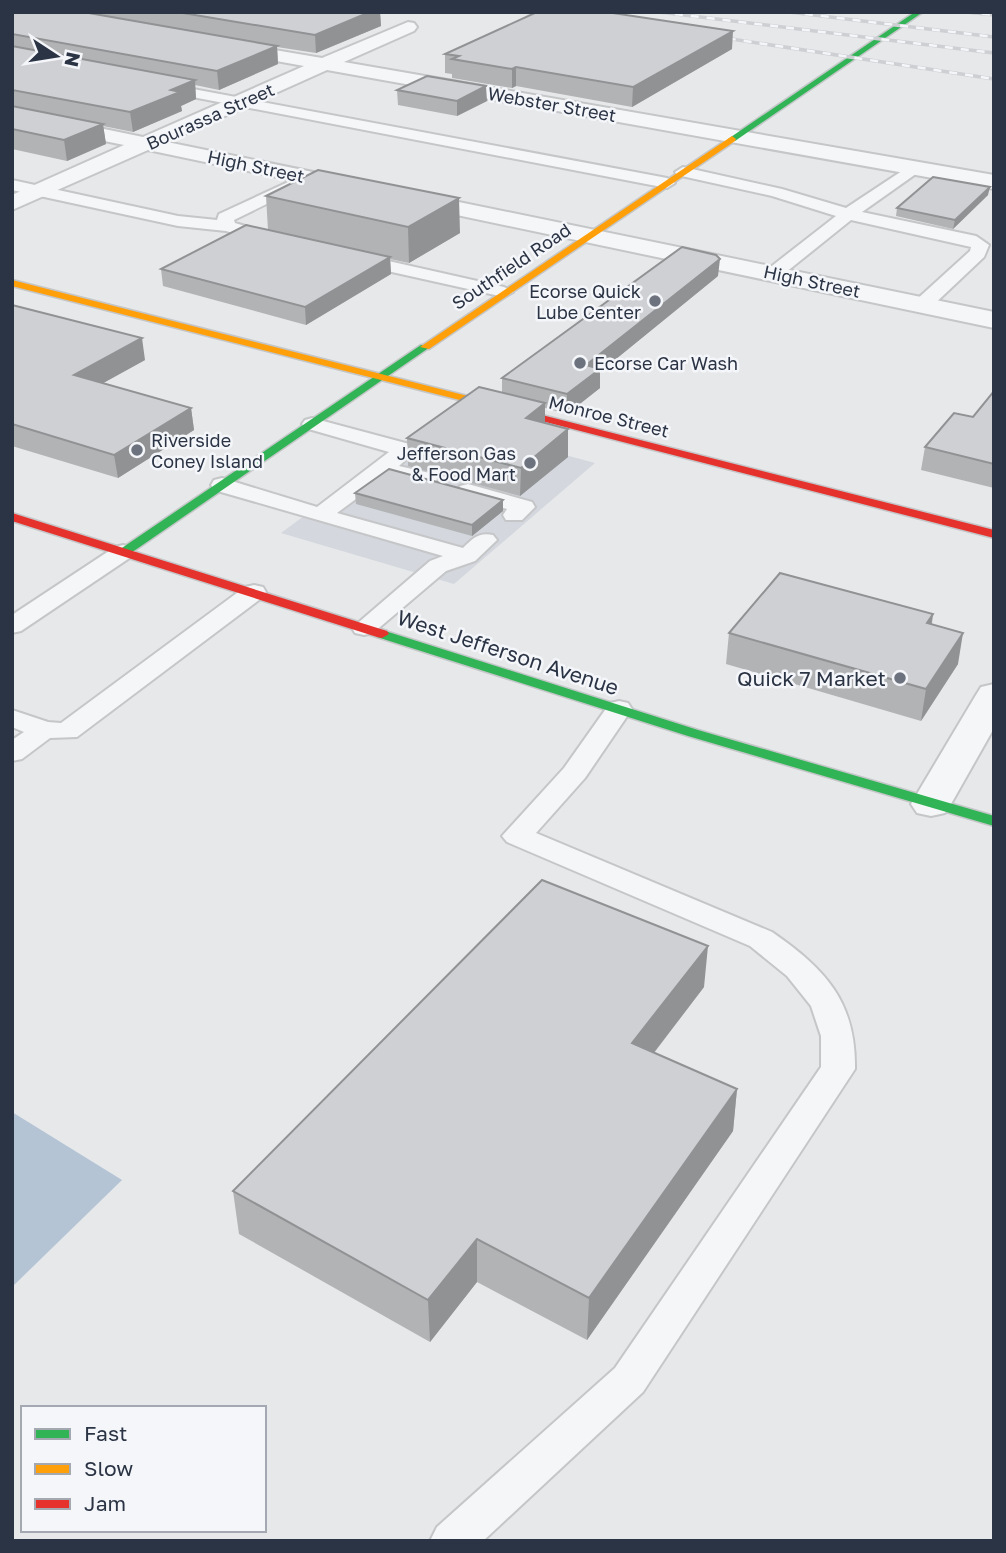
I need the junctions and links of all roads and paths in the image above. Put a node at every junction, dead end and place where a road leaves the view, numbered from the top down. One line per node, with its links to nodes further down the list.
1 (920, 12): 8 (main road, Southfield Road)
2 (408, 27): 4 (street, Bourassa Street)
3 (205, 43): 4 (street, Webster Street)
4 (327, 64): 6 (street, Bourassa Street); 8 (street, Webster Street)
5 (142, 83): 6 (lane)
6 (241, 102): 9 (street, Bourassa Street); 14 (lane)
7 (12, 116): 9 (street, High Street)
8 (735, 138): 10 (street, Webster Street); 11 (main road, Southfield Road)
9 (148, 144): 12 (street, High Street); 16 (street, Bourassa Street)
10 (914, 169): 13 (street, Webster Street); 18 (lane)
11 (683, 172): 14 (main road, Southfield Road); 18 (lane)
12 (307, 177): 19 (lane); 20 (street, High Street)
13 (994, 182)
14 (667, 183): 20 (main road, Southfield Road)
15 (12, 185): 16 (lane)
16 (39, 191): 17 (street, Bourassa Street); 19 (lane)
17 (12, 203)
18 (848, 214): 23 (lane); 26 (lane)
19 (228, 226): 21 (lane)
20 (590, 235): 23 (street, High Street); 25 (main road, Southfield Road)
21 (296, 245)
22 (335, 254): 25 (lane)
23 (774, 274): 26 (street, High Street)
24 (12, 283): 28 (main road, Monroe Street)
25 (504, 292): 28 (main road, Southfield Road)
26 (922, 304): 27 (street, High Street)
27 (994, 320)
28 (381, 377): 29 (main road, Southfield Road); 40 (main road, Monroe Street)
29 (312, 424): 30 (lane); 31 (main road, Southfield Road)
30 (389, 473): 34 (lane); 36 (lane)
31 (222, 485): 36 (lane); 43 (main road, Southfield Road)
32 (355, 503): 36 (lane)
33 (384, 512): 38 (lane)
34 (513, 515)
35 (12, 517): 43 (main road, West Jefferson Avenue)
36 (328, 517): 38 (lane)
37 (419, 521): 41 (lane)
38 (364, 527): 41 (lane)
39 (454, 531): 42 (lane)
40 (994, 534)
41 (399, 537): 42 (lane)
42 (435, 547): 46 (lane)
43 (123, 552): 44 (main road, West Jefferson Avenue); 45 (lane)
44 (254, 592): 46 (main road, West Jefferson Avenue); 50 (lane)
45 (12, 626)
46 (363, 628): 48 (main road, West Jefferson Avenue)
47 (994, 695): 52 (street)
48 (619, 709): 52 (main road, West Jefferson Avenue); 54 (lane)
49 (12, 718): 50 (lane)
50 (44, 730): 51 (lane)
51 (12, 753)
52 (931, 803): 53 (main road, West Jefferson Avenue)
53 (994, 821)
54 (452, 1541)

